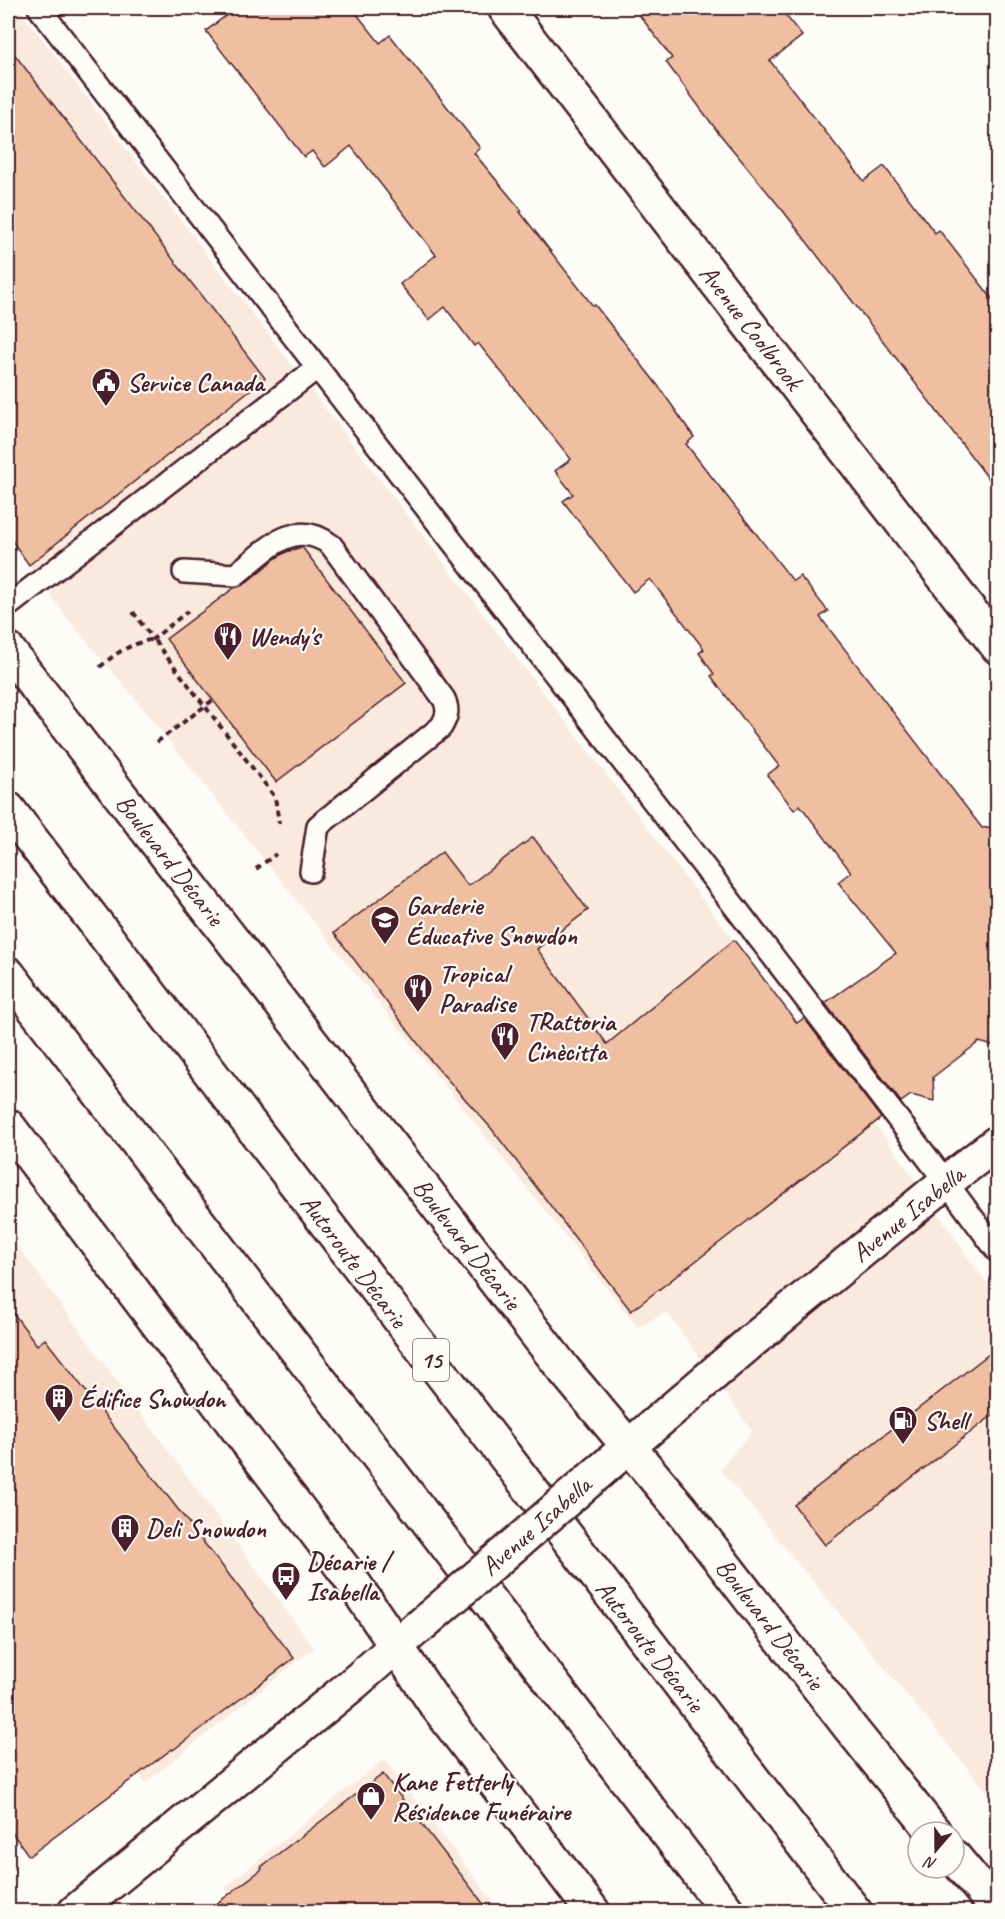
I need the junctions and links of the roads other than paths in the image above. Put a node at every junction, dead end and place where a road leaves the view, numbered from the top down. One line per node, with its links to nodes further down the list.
1 (39, 8): 3 (lane)
2 (505, 8): 6 (main road, Avenue Coolbrook)
3 (317, 368): 5 (lane); 13 (lane)
4 (184, 572): 9 (lane)
5 (8, 606)
6 (998, 647)
7 (8, 650): 15 (main road, Boulevard Décarie)
8 (8, 809): 23 (main road, Autoroute Décarie / 15)
9 (311, 871)
10 (8, 974): 22 (main road)
11 (8, 1126): 16 (main road)
12 (998, 1142): 13 (main road, Avenue Isabella)
13 (946, 1182): 14 (lane); 15 (main road, Avenue Isabella)
14 (998, 1252)
15 (628, 1444): 16 (main road, Avenue Isabella, bridge); 17 (main road, Boulevard Décarie)
16 (408, 1636): 20 (main road, Avenue Isabella); 21 (main road)
17 (924, 1820)
18 (966, 1871): 19 (main road)
19 (998, 1910)
20 (75, 1911)
21 (592, 1911)
22 (728, 1911)
23 (855, 1911)

